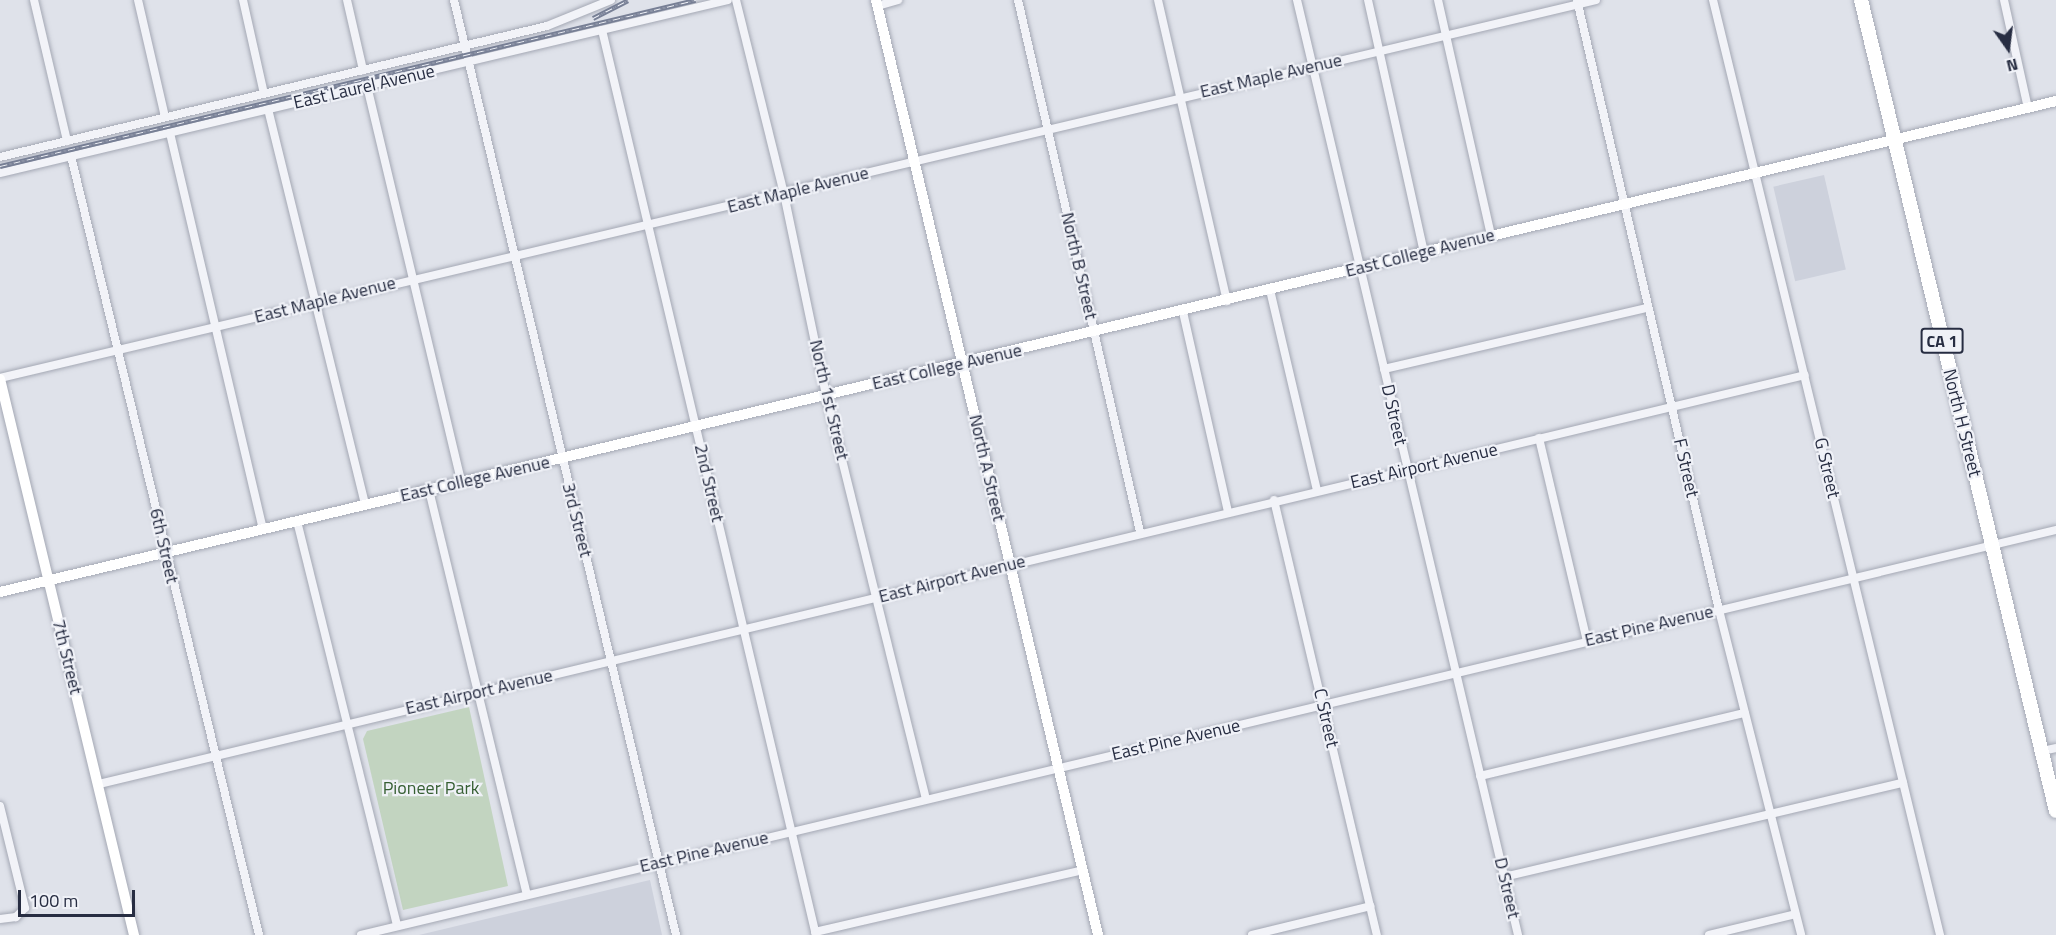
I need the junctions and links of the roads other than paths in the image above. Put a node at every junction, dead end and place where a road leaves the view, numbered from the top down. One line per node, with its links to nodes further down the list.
1 (34, 0): 38 (street)
2 (138, 0): 35 (street)
3 (243, 0): 30 (street)
4 (347, 0): 28 (street)
5 (454, 0): 24 (street, 3rd Street)
6 (610, 0): 21 (street, East Laurel Avenue)
7 (728, 0): 22 (street, East Laurel Avenue)
8 (736, 0): 45 (street, North 1st Street)
9 (898, 0): 20 (street)
10 (1018, 0): 36 (street, North B Street)
11 (1158, 0): 31 (street)
12 (1297, 0): 27 (street, D Street)
13 (1368, 0): 25 (street)
14 (1438, 0): 23 (street)
15 (1596, 0): 19 (street, East Maple Avenue)
16 (1713, 0): 44 (street, G Street)
17 (1861, 0): 39 (highway, North H Street / CA 1)
18 (2004, 0): 33 (street)
19 (1578, 2): 23 (street, East Maple Avenue); 46 (street, F Street)
20 (876, 3): 42 (street, North A Street)
21 (595, 4): 24 (street, East Laurel Avenue)
22 (602, 30): 26 (street, East Laurel Avenue); 47 (street, 2nd Street)
23 (1446, 35): 25 (street, East Maple Avenue); 48 (street)
24 (465, 46): 26 (street, 3rd Street); 28 (street, East Laurel Avenue)
25 (1379, 51): 27 (street, East Maple Avenue); 49 (street)
26 (470, 62): 29 (street, East Laurel Avenue); 50 (street, 3rd Street)
27 (1311, 65): 31 (street, East Maple Avenue); 51 (street, D Street)
28 (363, 70): 30 (street, East Laurel Avenue)
29 (367, 86): 34 (street, East Laurel Avenue); 52 (street)
30 (264, 94): 35 (street, East Laurel Avenue)
31 (1179, 98): 36 (street, East Maple Avenue); 54 (street)
32 (2056, 101): 33 (street, East College Avenue)
33 (2028, 108): 39 (street, East College Avenue)
34 (268, 109): 37 (street, East Laurel Avenue); 55 (street)
35 (165, 117): 38 (street, East Laurel Avenue)
36 (1048, 130): 42 (street, East Maple Avenue); 59 (street, North B Street)
37 (170, 133): 40 (street, East Laurel Avenue); 58 (street)
38 (67, 141): 41 (street, East Laurel Avenue)
39 (1895, 142): 44 (street, East College Avenue); 81 (highway, North H Street / CA 1)
40 (71, 156): 43 (street, East Laurel Avenue); 60 (street, 6th Street)
41 (0, 157)
42 (914, 162): 45 (street, East Maple Avenue); 61 (street, North A Street)
43 (0, 173)
44 (1756, 174): 46 (street, East College Avenue); 63 (street, G Street)
45 (784, 194): 47 (street, East Maple Avenue); 65 (street, North 1st Street)
46 (1624, 205): 48 (street, East College Avenue); 56 (street, F Street)
47 (646, 224): 50 (street, East Maple Avenue); 67 (street, 2nd Street)
48 (1491, 236): 49 (street, East College Avenue)
49 (1424, 252): 51 (street, East College Avenue)
50 (515, 256): 52 (street, East Maple Avenue); 69 (street, 3rd Street)
51 (1359, 268): 53 (street, East College Avenue); 62 (street, D Street)
52 (412, 279): 55 (street, East Maple Avenue); 71 (street)
53 (1270, 290): 54 (street, East College Avenue); 73 (street)
54 (1227, 301): 57 (street, East College Avenue)
55 (314, 303): 58 (street, East Maple Avenue); 75 (street)
56 (1647, 308): 62 (street); 66 (street, F Street)
57 (1182, 312): 59 (street, East College Avenue); 76 (street)
58 (216, 327): 60 (street, East Maple Avenue); 78 (street)
59 (1094, 332): 61 (street, East College Avenue); 80 (street, North B Street)
60 (117, 350): 64 (street, East Maple Avenue); 82 (street, 6th Street)
61 (962, 364): 65 (street, East College Avenue); 83 (street, North A Street)
62 (1384, 369): 70 (street, D Street)
63 (1805, 375): 66 (street, East Airport Avenue); 84 (street, G Street)
64 (0, 379): 85 (street, 7th Street)
65 (826, 394): 67 (street, East College Avenue); 87 (street, North 1st Street)
66 (1671, 406): 68 (street, East Airport Avenue); 88 (street, F Street)
67 (695, 426): 69 (street, East College Avenue); 89 (street, 2nd Street)
68 (1539, 438): 70 (street, East Airport Avenue); 90 (street)
69 (562, 458): 71 (street, East College Avenue); 91 (street, 3rd Street)
70 (1407, 470): 73 (street, East Airport Avenue); 92 (street, D Street)
71 (461, 483): 72 (street, East College Avenue)
72 (429, 490): 75 (street, East College Avenue); 93 (street)
73 (1317, 491): 74 (street, East Airport Avenue)
74 (1274, 500): 76 (street, East Airport Avenue); 94 (street, C Street)
75 (365, 505): 77 (street, East College Avenue)
76 (1227, 511): 80 (street, East Airport Avenue)
77 (297, 520): 78 (street, East College Avenue); 96 (street)
78 (263, 529): 82 (street, East College Avenue)
79 (2056, 530): 81 (street, East Pine Avenue)
80 (1140, 532): 83 (street, East Airport Avenue)
81 (1993, 546): 84 (street, East Pine Avenue); 97 (highway, North H Street / CA 1)
82 (165, 552): 85 (street, East College Avenue); 98 (street, 6th Street)
83 (1009, 564): 87 (street, East Airport Avenue); 99 (street, North A Street)
84 (1852, 579): 88 (street, East Pine Avenue); 101 (street, G Street)
85 (48, 581): 86 (street, East College Avenue); 102 (street, 7th Street)
86 (0, 592)
87 (879, 597): 89 (street, East Airport Avenue); 103 (street, North 1st Street)
88 (1719, 610): 90 (street, East Pine Avenue); 95 (street, F Street)
89 (744, 628): 91 (street, East Airport Avenue); 108 (street, 2nd Street)
90 (1587, 641): 92 (street, East Pine Avenue)
91 (611, 660): 93 (street, East Airport Avenue); 109 (street, 3rd Street)
92 (1455, 673): 94 (street, East Pine Avenue); 100 (street, D Street)
93 (478, 692): 96 (street, East Airport Avenue); 112 (street)
94 (1323, 705): 99 (street, East Pine Avenue); 113 (street, C Street)
95 (1744, 713): 100 (street); 106 (street, F Street)
96 (348, 724): 98 (street, East Airport Avenue); 116 (street)
97 (2049, 749): 105 (highway, North H Street / CA 1)
98 (214, 756): 102 (street, East Airport Avenue); 119 (street, 6th Street)
99 (1058, 766): 103 (street, East Pine Avenue); 110 (street, North A Street)
100 (1480, 776): 111 (street, D Street)
101 (1903, 783): 106 (street); 128 (street, G Street)
102 (99, 784): 118 (street, 7th Street)
103 (926, 799): 108 (street, East Pine Avenue)
104 (0, 806): 107 (street)
105 (2056, 811)
106 (1769, 813): 111 (street); 114 (street, F Street)
107 (1, 816): 115 (street)
108 (791, 831): 109 (street, East Pine Avenue); 117 (street, 2nd Street)
109 (659, 862): 112 (street, East Pine Avenue); 121 (street, 3rd Street)
110 (1083, 870): 117 (street); 122 (street, North A Street)
111 (1504, 877): 125 (street, D Street)
112 (527, 894): 116 (street, East Pine Avenue)
113 (1371, 906): 123 (street); 124 (street, C Street)
114 (1796, 914): 126 (street); 127 (street, F Street)
115 (0, 919)
116 (397, 926): 120 (street, East Pine Avenue)
117 (816, 933)
118 (134, 935)
119 (259, 935)
120 (361, 935)
121 (676, 935)
122 (1098, 935)
123 (1252, 935)
124 (1377, 935)
125 (1518, 935)
126 (1709, 935)
127 (1801, 935)
128 (1940, 935)

